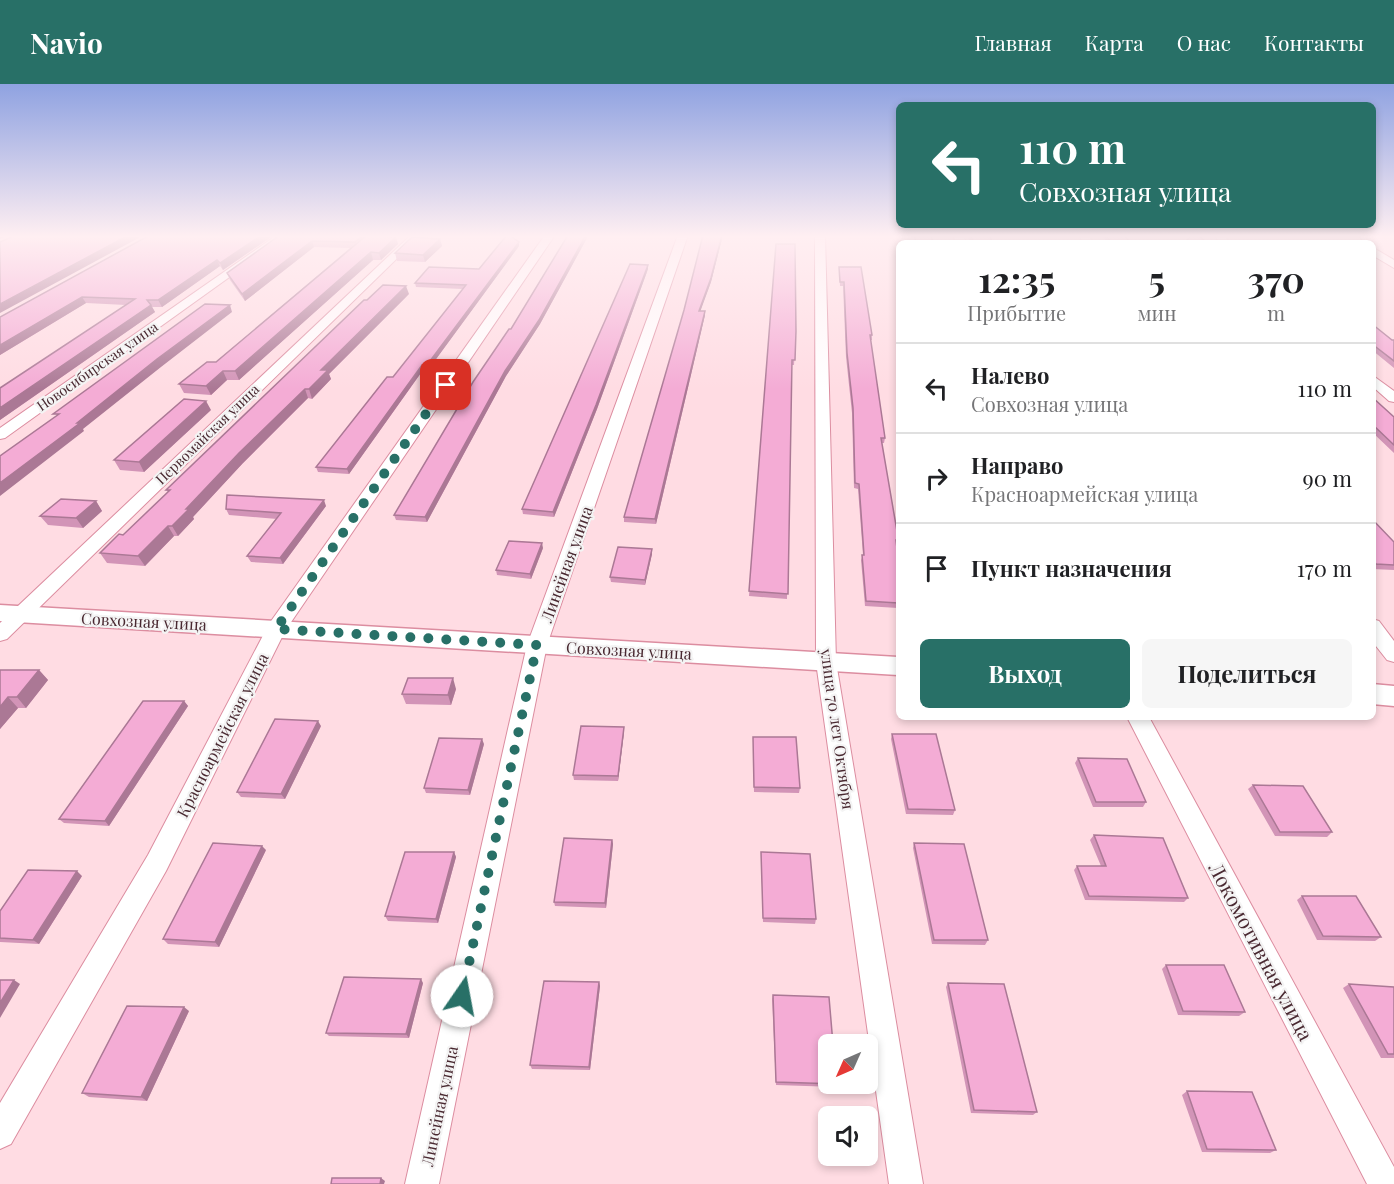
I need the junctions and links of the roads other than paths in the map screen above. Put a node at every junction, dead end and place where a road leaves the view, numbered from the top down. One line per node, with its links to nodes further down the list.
1 (210, 286): 8 (street, Новосибирская улица)
2 (361, 286): 9 (street, Первомайская улица)
3 (514, 286): 10 (street, Красноармейская улица)
4 (665, 286): 13 (street, Линейная улица)
5 (821, 286): 15 (street, улица 70 лет Октября)
6 (1376, 382): 7 (street)
7 (1394, 398)
8 (0, 435)
9 (9, 613): 10 (street, Совхозная улица); 12 (street, Первомайская улица)
10 (276, 629): 13 (street, Совхозная улица); 20 (street, Красноармейская улица)
11 (1376, 631): 14 (street)
12 (0, 634)
13 (537, 645): 15 (street, Совхозная улица); 21 (street, Линейная улица)
14 (1394, 655)
15 (826, 662): 16 (street, Совхозная улица); 22 (street, улица 70 лет Октября)
16 (896, 666)
17 (1376, 694): 18 (street)
18 (1394, 696)
19 (1140, 720): 23 (street, Локомотивная улица)
20 (0, 1133)
21 (422, 1184)
22 (906, 1184)
23 (1385, 1184)

